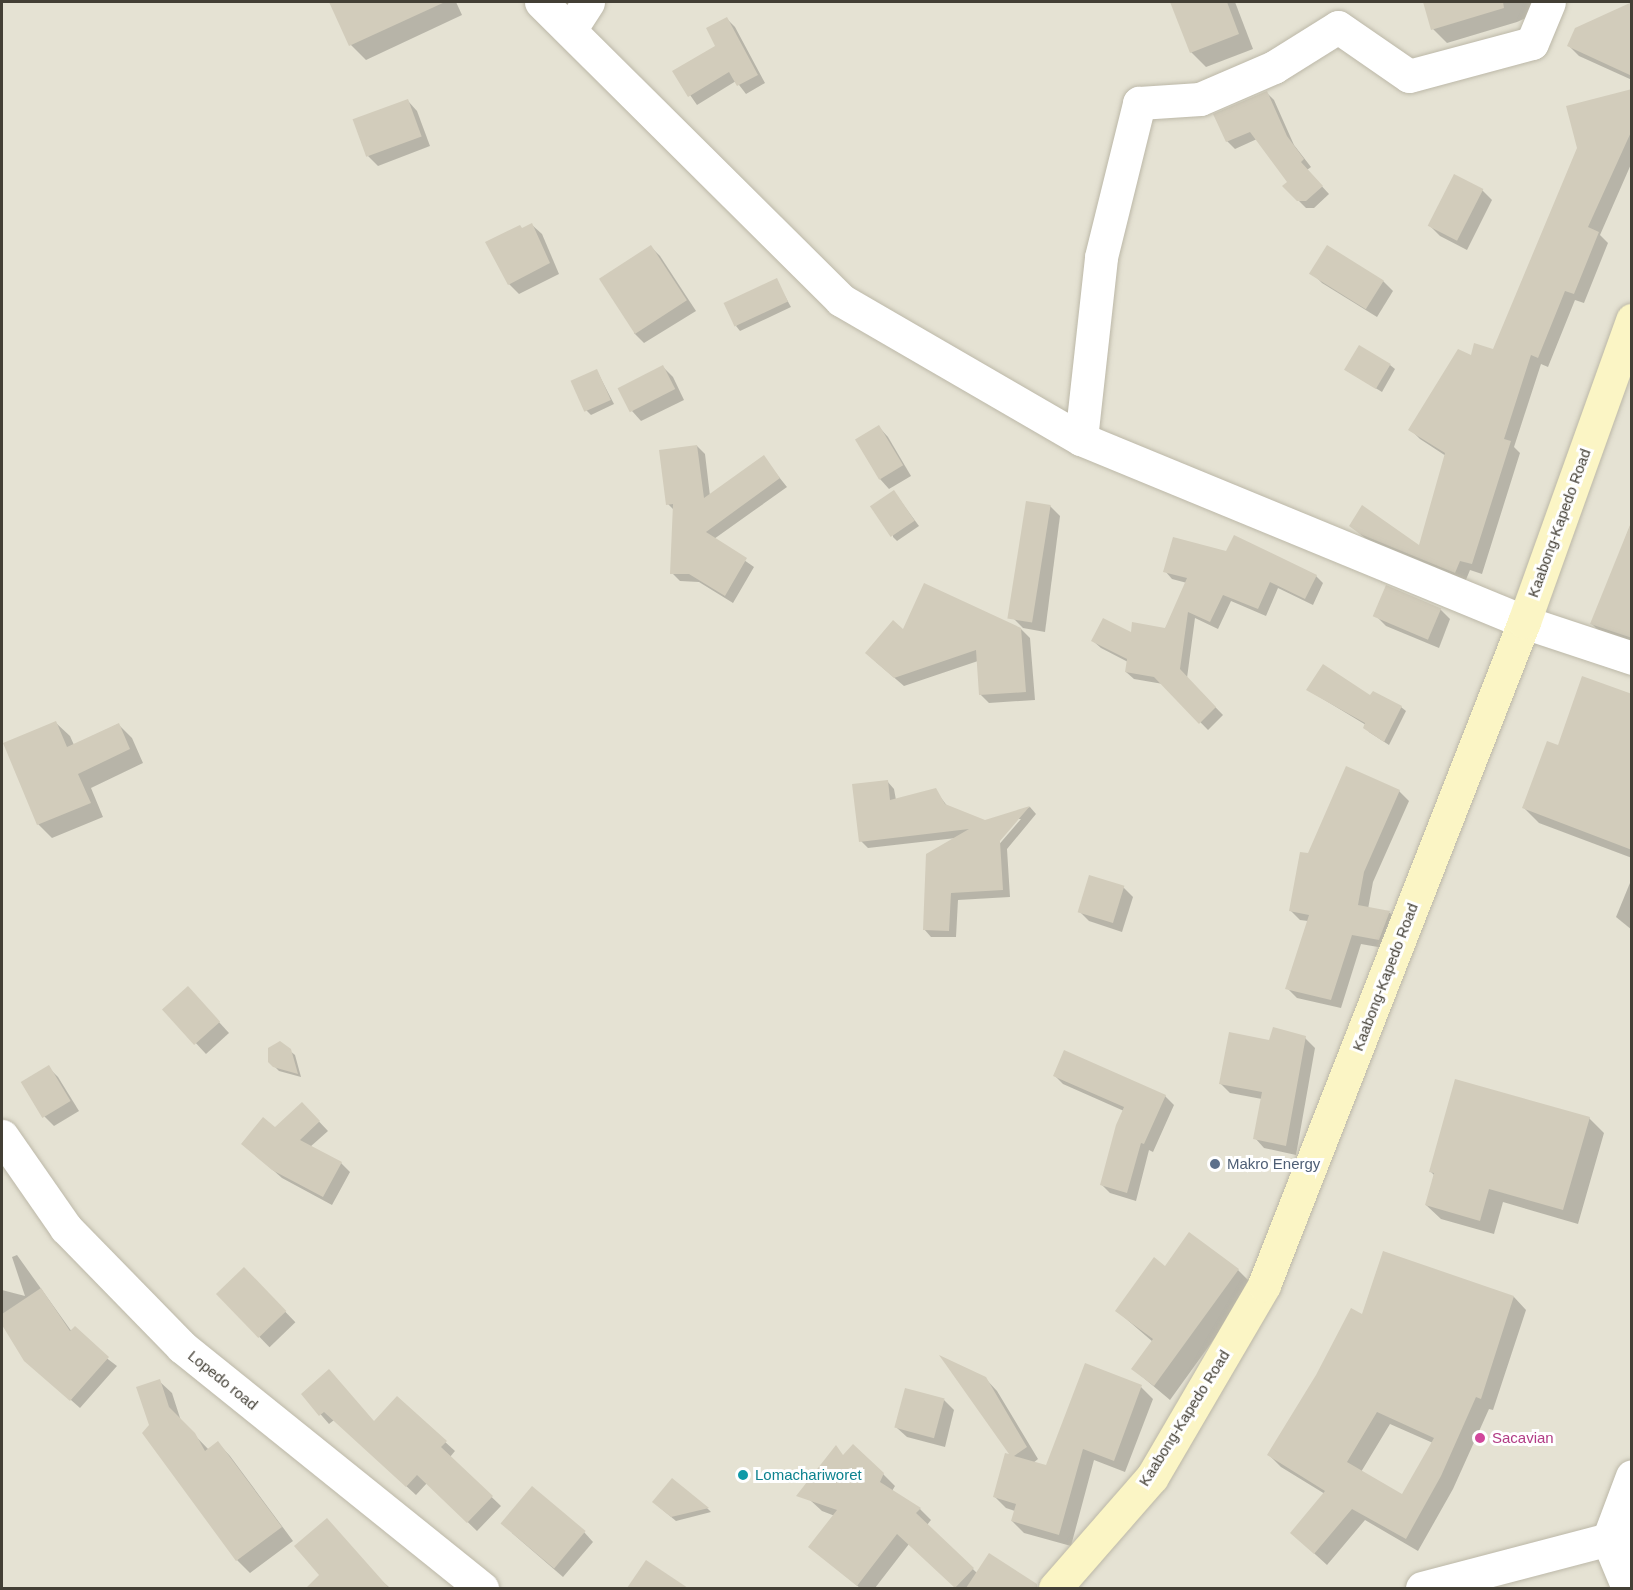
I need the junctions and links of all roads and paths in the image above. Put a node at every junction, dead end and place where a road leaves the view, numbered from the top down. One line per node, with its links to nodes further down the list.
1 (541, 2): 4 (street)
2 (588, 2): 4 (street)
3 (1549, 2): 6 (street)
4 (570, 30): 6 (street)
5 (1632, 320): 7 (main road, Kaabong-Kapedo Road)
6 (1081, 440): 7 (street)
7 (1524, 622): 8 (street); 13 (main road, Kaabong-Kapedo Road)
8 (1632, 658)
9 (2, 1136): 12 (street, Lopedo road)
10 (1632, 1476): 11 (street)
11 (1620, 1536): 14 (street); 15 (street)
12 (482, 1588)
13 (1055, 1588)
14 (1422, 1588)
15 (1628, 1588)

